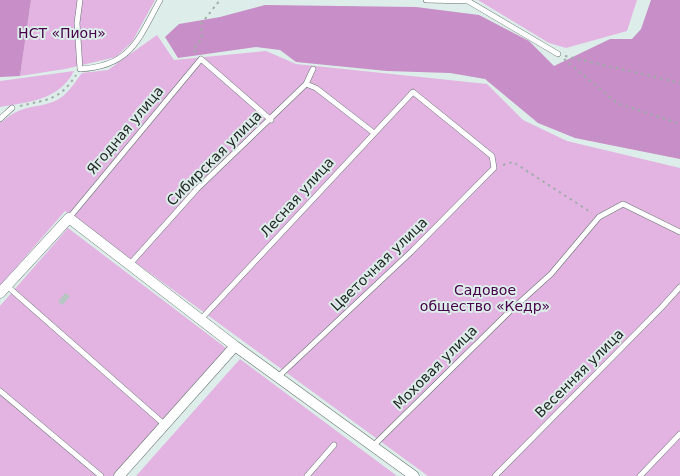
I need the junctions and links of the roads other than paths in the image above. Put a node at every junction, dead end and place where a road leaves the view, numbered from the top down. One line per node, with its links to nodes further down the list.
1 (80, 0): 2 (lane)
2 (160, 0)
3 (426, 0): 4 (lane)
4 (558, 54)
5 (312, 69): 6 (lane, Сибирская улица)
6 (306, 84): 9 (lane, Сибирская улица); 10 (lane)
7 (12, 108): 8 (lane)
8 (0, 119)
9 (270, 120): 12 (lane, Ягодная улица); 14 (lane, Сибирская улица)
10 (374, 133): 11 (lane, Лесная улица); 17 (lane, Лесная улица)
11 (494, 168): 19 (lane, Цветочная улица)
12 (69, 218): 14 (street); 16 (street)
13 (680, 232): 24 (lane, Моховая улица)
14 (130, 264): 17 (street)
15 (680, 287): 29 (lane, Весенняя улица)
16 (4, 290): 21 (lane)
17 (201, 320): 18 (street)
18 (235, 346): 19 (street); 21 (street)
19 (279, 376): 24 (street)
20 (0, 391): 25 (lane)
21 (165, 425): 26 (street)
22 (680, 434): 30 (lane)
23 (334, 446): 27 (lane)
24 (372, 446): 28 (street)
25 (102, 476)
26 (119, 476)
27 (308, 476)
28 (414, 476)
29 (495, 476)
30 (640, 476)

